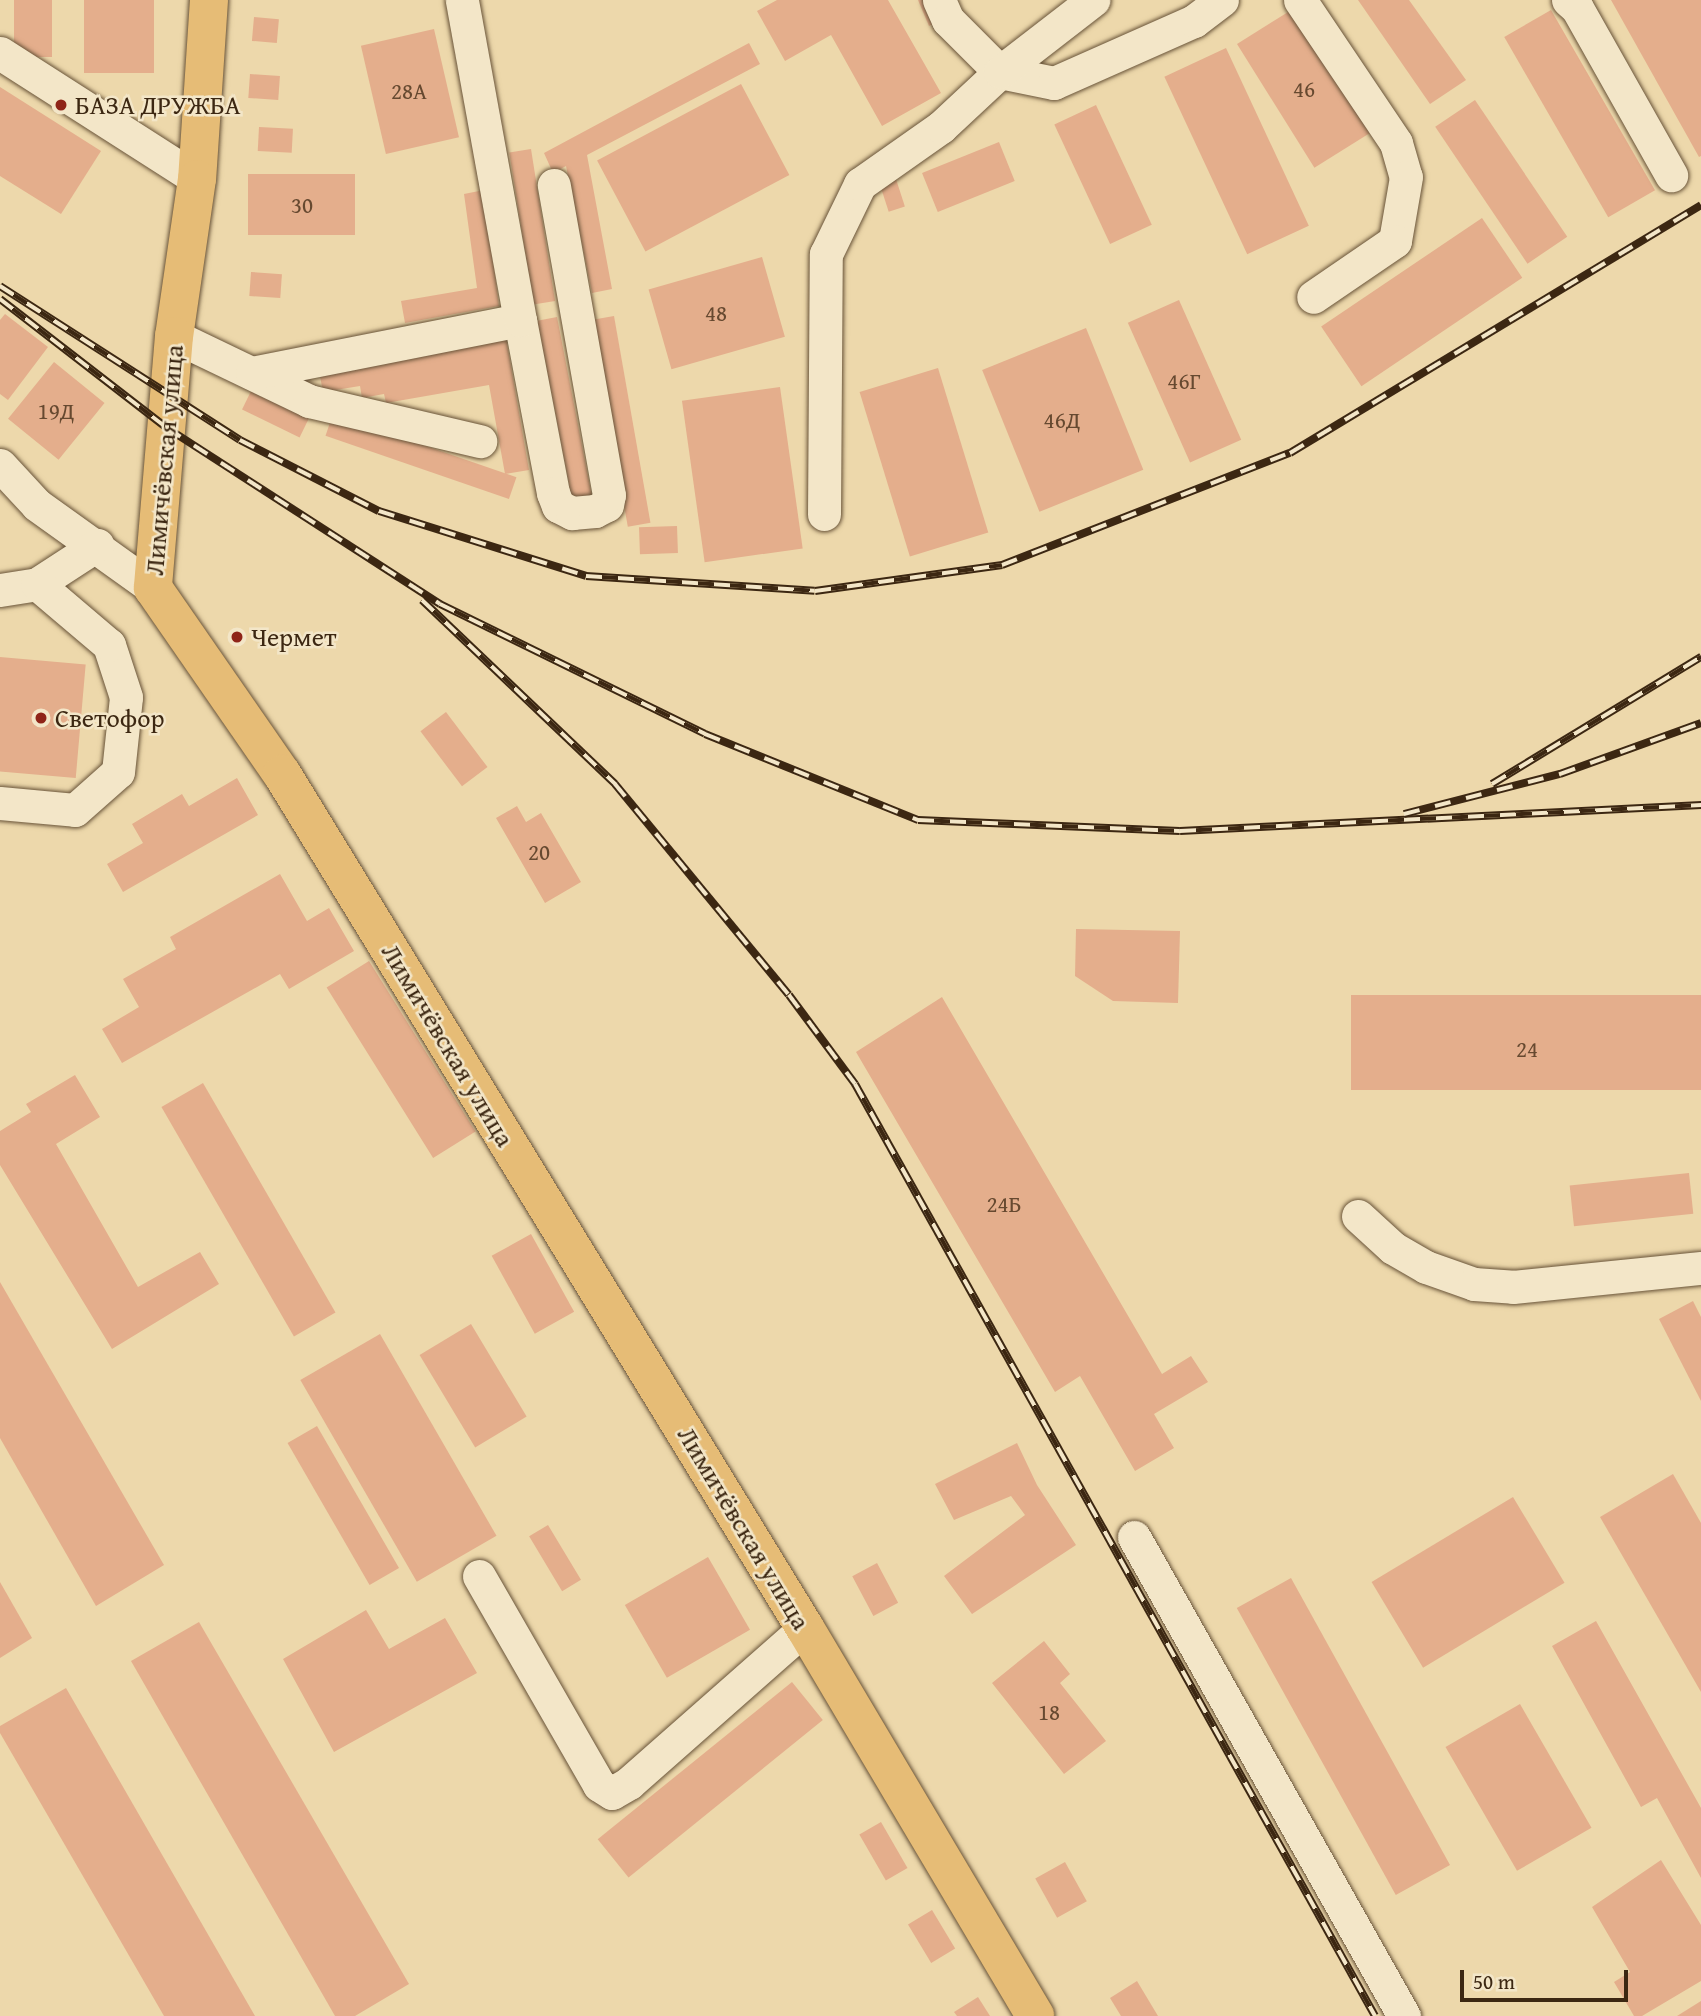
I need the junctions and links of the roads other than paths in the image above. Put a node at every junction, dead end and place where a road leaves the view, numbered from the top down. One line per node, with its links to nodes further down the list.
1 (209, 0): 11 (main road, Лимичёвская улица)
2 (1093, 0): 9 (street)
3 (1222, 0): 9 (street)
4 (1300, 0): 13 (street)
5 (1568, 0): 10 (street)
6 (466, 3): 14 (street)
7 (944, 10): 9 (street)
8 (0, 53): 11 (street)
9 (1000, 72): 19 (street)
10 (1671, 175)
11 (197, 179): 15 (main road, Лимичёвская улица)
12 (554, 185): 14 (street)
13 (1313, 297)
14 (520, 320): 16 (street)
15 (174, 336): 16 (street); 22 (main road, Лимичёвская улица)
16 (252, 373): 17 (street)
17 (480, 441)
18 (0, 465): 20 (street)
19 (824, 514)
20 (97, 545): 21 (street); 22 (street)
21 (37, 584): 23 (street); 24 (street)
22 (153, 588): 29 (main road, Лимичёвская улица)
23 (0, 590)
24 (0, 803)
25 (1358, 1216): 26 (street)
26 (1701, 1268)
27 (1134, 1537): 31 (street)
28 (478, 1576): 29 (street)
29 (806, 1628): 30 (main road, Лимичёвская улица)
30 (1035, 2016)
31 (1404, 2016)

